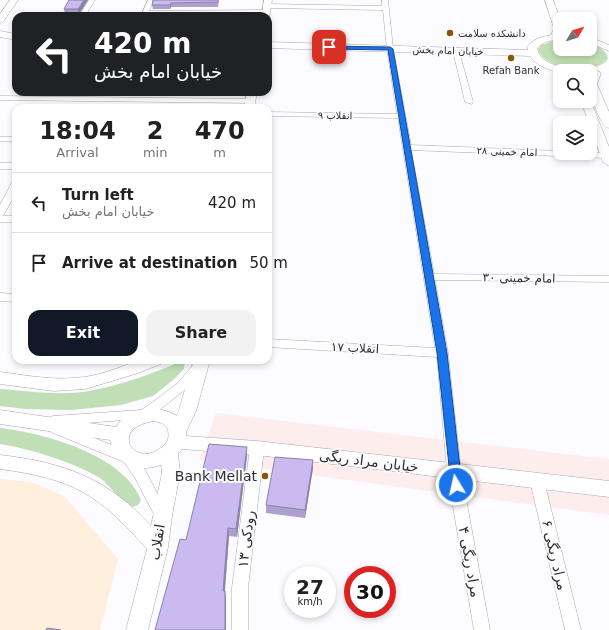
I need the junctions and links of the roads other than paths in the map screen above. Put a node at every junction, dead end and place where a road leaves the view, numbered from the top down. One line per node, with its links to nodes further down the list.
1 (14, 0): 12 (main road)
2 (92, 0): 8 (street)
3 (152, 0): 9 (street)
4 (385, 0): 6 (street, مراد ریگی ۴)
5 (549, 0): 11 (main road)
6 (386, 8): 7 (street); 21 (street, مراد ریگی ۴)
7 (267, 9): 10 (street)
8 (84, 12)
9 (146, 12)
10 (206, 12)
11 (553, 12)
12 (0, 20)
13 (0, 34): 14 (main road)
14 (12, 37)
15 (12, 38): 17 (main road)
16 (553, 38): 23 (main road)
17 (0, 40)
18 (597, 43): 20 (main road)
19 (272, 45): 21 (main road, خیابان امام بخش)
20 (609, 48)
21 (390, 49): 22 (main road, خیابان امام بخش); 35 (street, مراد ریگی ۴)
22 (456, 50): 23 (main road, خیابان امام بخش); 31 (street)
23 (532, 53): 24 (main road)
24 (553, 67)
25 (607, 70): 26 (main road)
26 (597, 72)
27 (597, 96): 36 (main road)
28 (0, 98): 29 (street)
29 (106, 99): 30 (street); 32 (street)
30 (251, 100)
31 (469, 102)
32 (104, 104)
33 (589, 108): 40 (main road)
34 (272, 114): 35 (street, انقلاب ۹)
35 (402, 116): 39 (street, مراد ریگی ۴)
36 (609, 125)
37 (0, 139): 38 (street)
38 (12, 139)
39 (407, 147): 40 (street, امام خمینی ۲۸); 47 (street, مراد ریگی ۴)
40 (608, 159)
41 (0, 166): 42 (street)
42 (12, 166)
43 (12, 192): 44 (street)
44 (0, 214)
45 (0, 219): 46 (street)
46 (12, 219)
47 (429, 277): 48 (street, امام خمینی ۳۰); 52 (street, مراد ریگی ۴)
48 (609, 279)
49 (0, 297): 50 (street)
50 (12, 298)
51 (272, 343): 52 (street, انقلاب ۱۷)
52 (442, 353): 65 (street, مراد ریگی ۴)
53 (145, 364): 56 (main road)
54 (199, 364): 57 (street)
55 (200, 364): 61 (main road)
56 (0, 378)
57 (146, 415): 59 (street); 60 (main road); 61 (main road)
58 (0, 417): 59 (main road)
59 (40, 422): 60 (main road); 63 (street)
60 (120, 435): 63 (main road)
61 (174, 442): 62 (main road, خیابان مراد ریگی); 63 (main road); 68 (main road, انقلاب)
62 (257, 448): 65 (main road, خیابان مراد ریگی); 71 (street, رودکی ۱۳)
63 (129, 458): 68 (street)
64 (0, 462): 69 (main road)
65 (454, 471): 66 (main road, خیابان مراد ریگی); 72 (street, مراد ریگی ۴)
66 (537, 480): 67 (main road, خیابان مراد ریگی); 73 (street, مراد ریگی ۶)
67 (609, 489)
68 (162, 516): 69 (main road, انقلاب)
69 (158, 547): 70 (main road, انقلاب)
70 (137, 630)
71 (240, 630)
72 (482, 630)
73 (573, 630)

